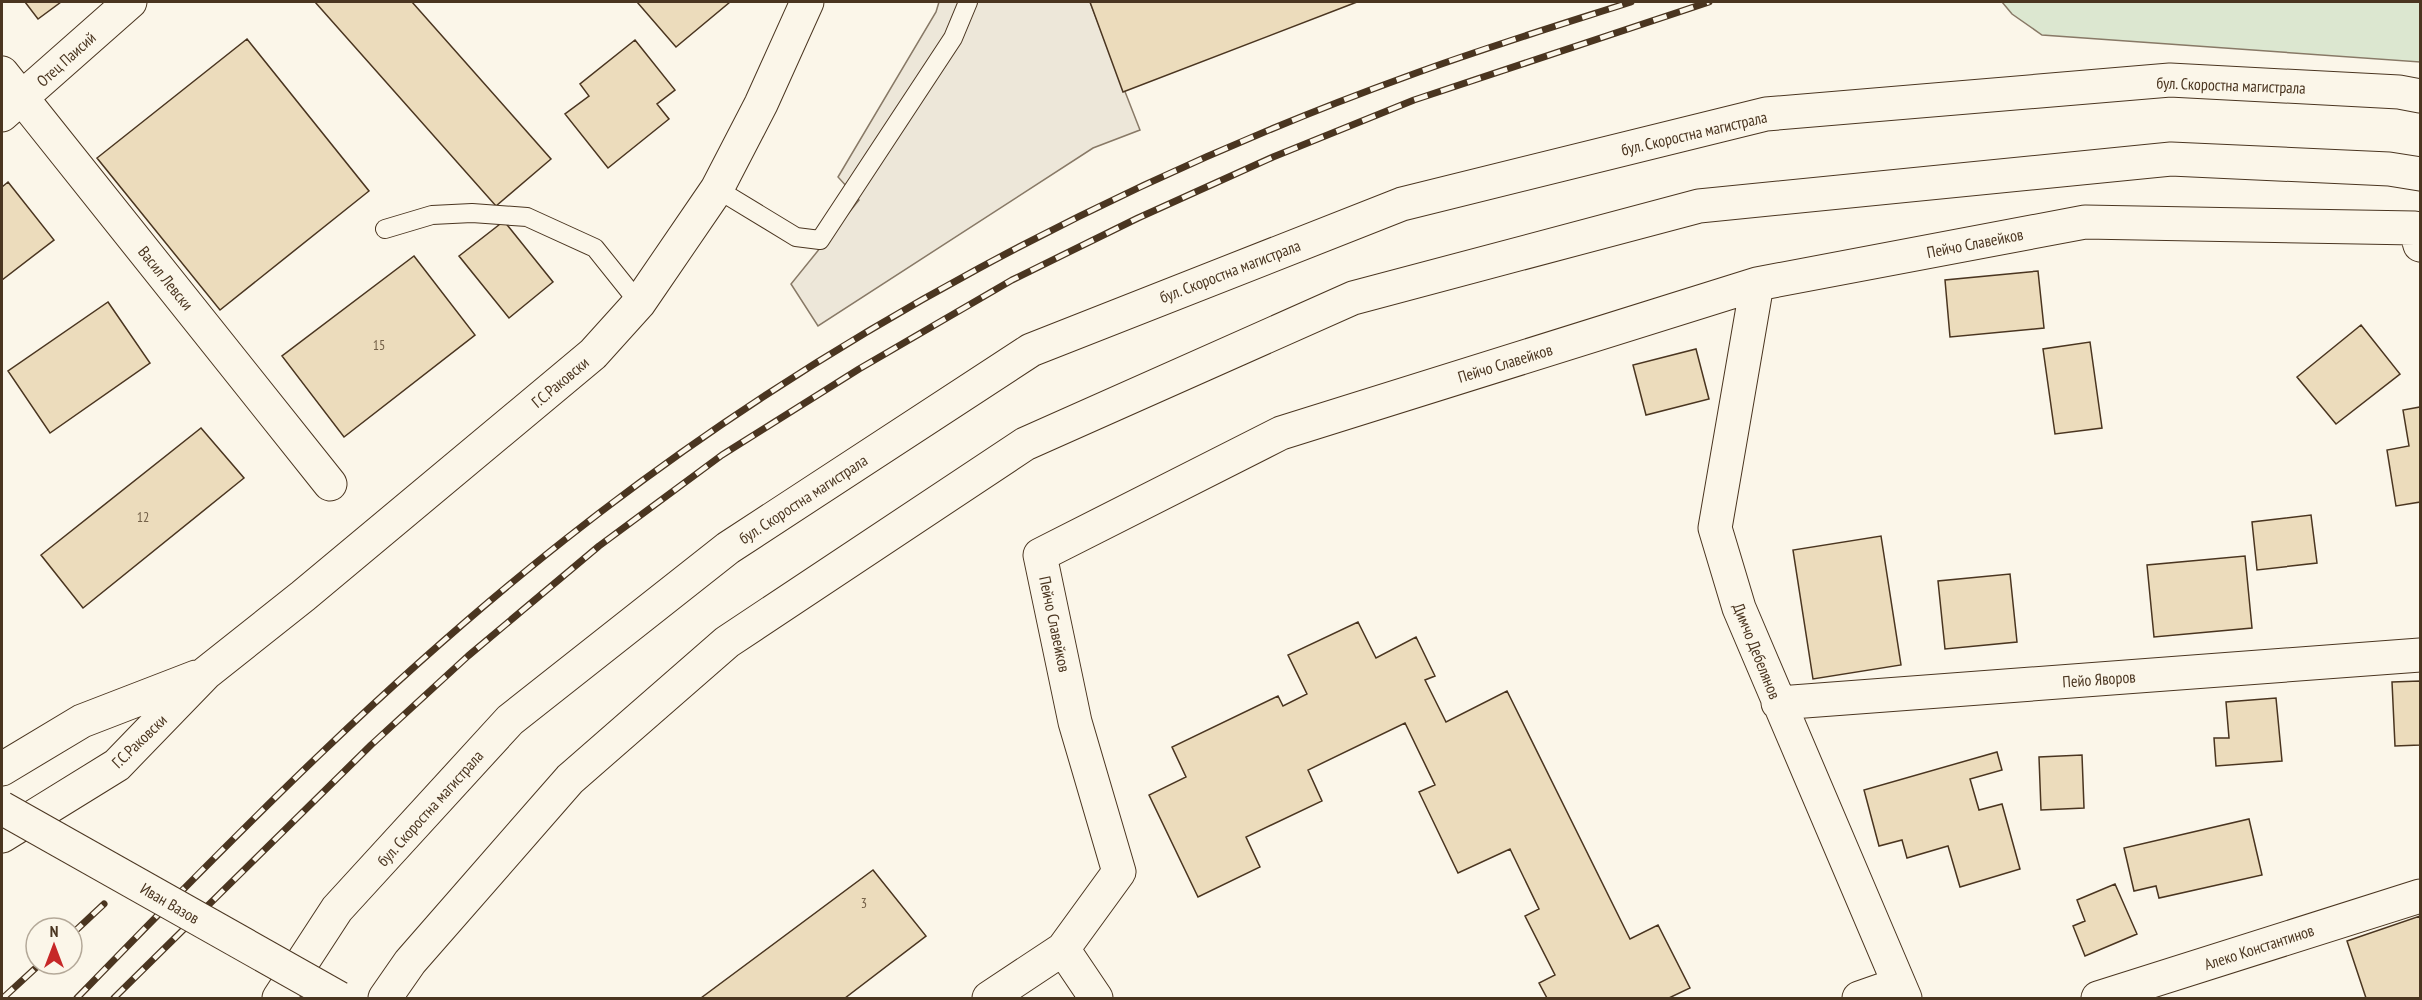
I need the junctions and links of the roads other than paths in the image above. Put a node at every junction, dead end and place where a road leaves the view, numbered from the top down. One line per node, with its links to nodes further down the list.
1 (130, 2): 6 (main road, Отец Паисий)
2 (807, 2): 8 (main road, Г.С.Раковски)
3 (968, 2): 8 (lane)
4 (2, 73): 6 (main road, Васил Левски)
5 (2421, 96): 23 (main road, бул. Скоростна магистрала)
6 (12, 106): 13 (main road, Васил Левски)
7 (2421, 174): 25 (main road)
8 (717, 189): 12 (main road, Г.С.Раковски)
9 (386, 229): 12 (lane)
10 (2418, 237): 11 (main road, Пейчо Славейков)
11 (1757, 284): 16 (main road, Димчо Дебелянов); 21 (main road, Пейчо Славейков)
12 (639, 303): 15 (main road, Г.С.Раковски)
13 (330, 484)
14 (2421, 655): 16 (main road, Пейо Яворов)
15 (206, 673): 17 (main road, Г.С.Раковски); 19 (main road, Г.С.Раковски)
16 (1778, 703): 22 (main road, Димчо Дебелянов)
17 (2, 769)
18 (2, 808): 24 (main road, Иван Вазов, bridge)
19 (2, 836)
20 (2421, 896): 29 (main road, Алеко Константинов)
21 (1063, 949): 26 (main road); 27 (main road)
22 (1902, 991): 28 (main road)
23 (279, 999)
24 (339, 999)
25 (385, 999)
26 (989, 999)
27 (1096, 999)
28 (1859, 999)
29 (2098, 999)

